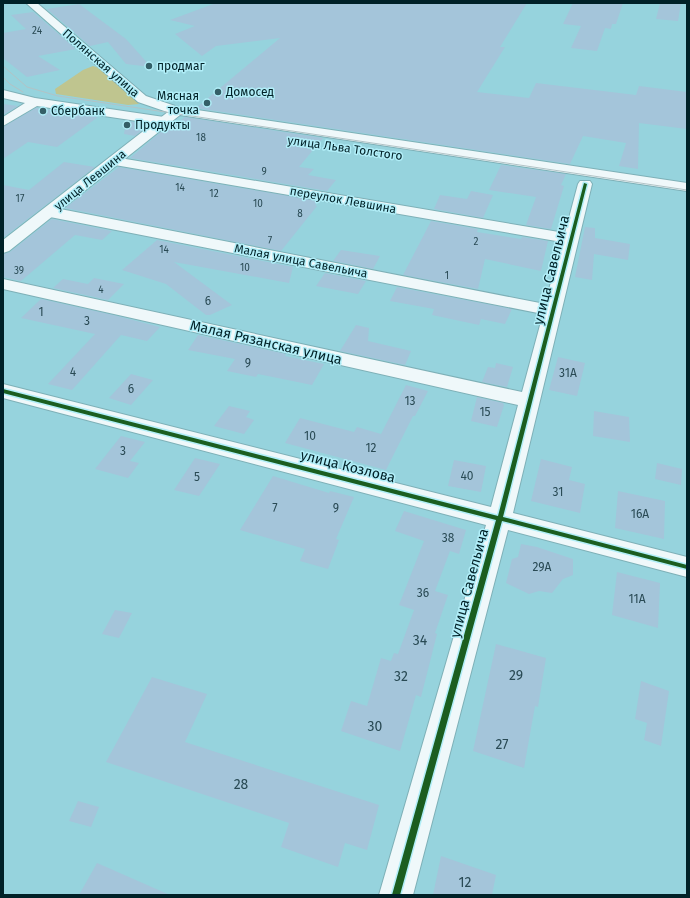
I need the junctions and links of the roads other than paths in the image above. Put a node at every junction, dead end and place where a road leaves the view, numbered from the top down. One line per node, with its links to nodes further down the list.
1 (31, 3): 4 (street, Полянская улица)
2 (3, 94): 3 (street, улица Льва Толстого)
3 (35, 102): 5 (street, улица Льва Толстого); 6 (street)
4 (177, 111): 5 (street, улица Левшина); 9 (street, улица Льва Толстого)
5 (164, 121): 7 (street, улица Левшина); 8 (street, улица Льва Толстого)
6 (3, 122)
7 (114, 160): 11 (street, улица Левшина); 12 (street, переулок Левшина)
8 (585, 184): 10 (street, улица Льва Толстого); 12 (street, улица Савельича)
9 (687, 187)
10 (687, 198)
11 (50, 212): 13 (street, улица Левшина); 15 (street, Малая улица Савельича)
12 (571, 239): 15 (street, улица Савельича)
13 (3, 248)
14 (3, 284): 17 (street, Малая Рязанская улица)
15 (553, 311): 17 (street, улица Савельича)
16 (3, 391): 18 (street, улица Козлова)
17 (530, 401): 18 (street, улица Савельича)
18 (500, 517): 19 (street, улица Козлова); 20 (street, улица Савельича)
19 (687, 567)
20 (396, 895)

